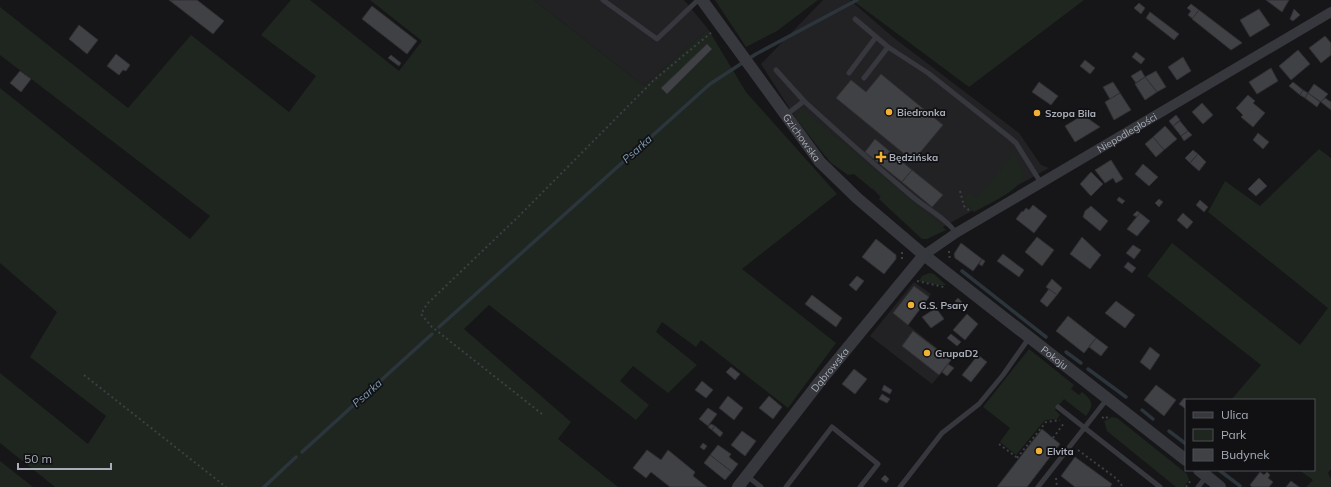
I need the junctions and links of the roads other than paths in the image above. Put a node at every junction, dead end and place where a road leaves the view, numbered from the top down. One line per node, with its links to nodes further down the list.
1 (603, 0): 2 (lane)
2 (698, 0)
3 (702, 0): 12 (street, Gzichowska)
4 (1331, 12): 13 (street, Niepodległości)
5 (854, 18): 6 (lane)
6 (876, 37): 7 (lane); 9 (lane)
7 (888, 47): 10 (lane); 13 (lane)
8 (776, 70): 11 (lane)
9 (849, 73)
10 (864, 78)
11 (804, 101): 12 (lane); 14 (lane)
12 (786, 115): 15 (street, Gzichowska)
13 (1041, 183): 14 (street, Niepodległości)
14 (956, 233): 15 (street, Niepodległości)
15 (924, 255): 16 (street, Pokoju); 22 (street, Dąbrowska)
16 (1030, 337): 17 (street, Pokoju); 27 (lane)
17 (1108, 398): 19 (lane); 20 (street, Pokoju)
18 (1058, 407): 19 (lane)
19 (1085, 428): 28 (lane); 29 (lane)
20 (1185, 459)
21 (1203, 473): 30 (lane); 31 (street)
22 (747, 476): 23 (street, Dąbrowska); 24 (lane)
23 (738, 487)
24 (761, 487)
25 (786, 487): 26 (lane)
26 (860, 487)
27 (900, 487)
28 (1038, 487)
29 (1160, 487)
30 (1198, 487)
31 (1220, 487)

